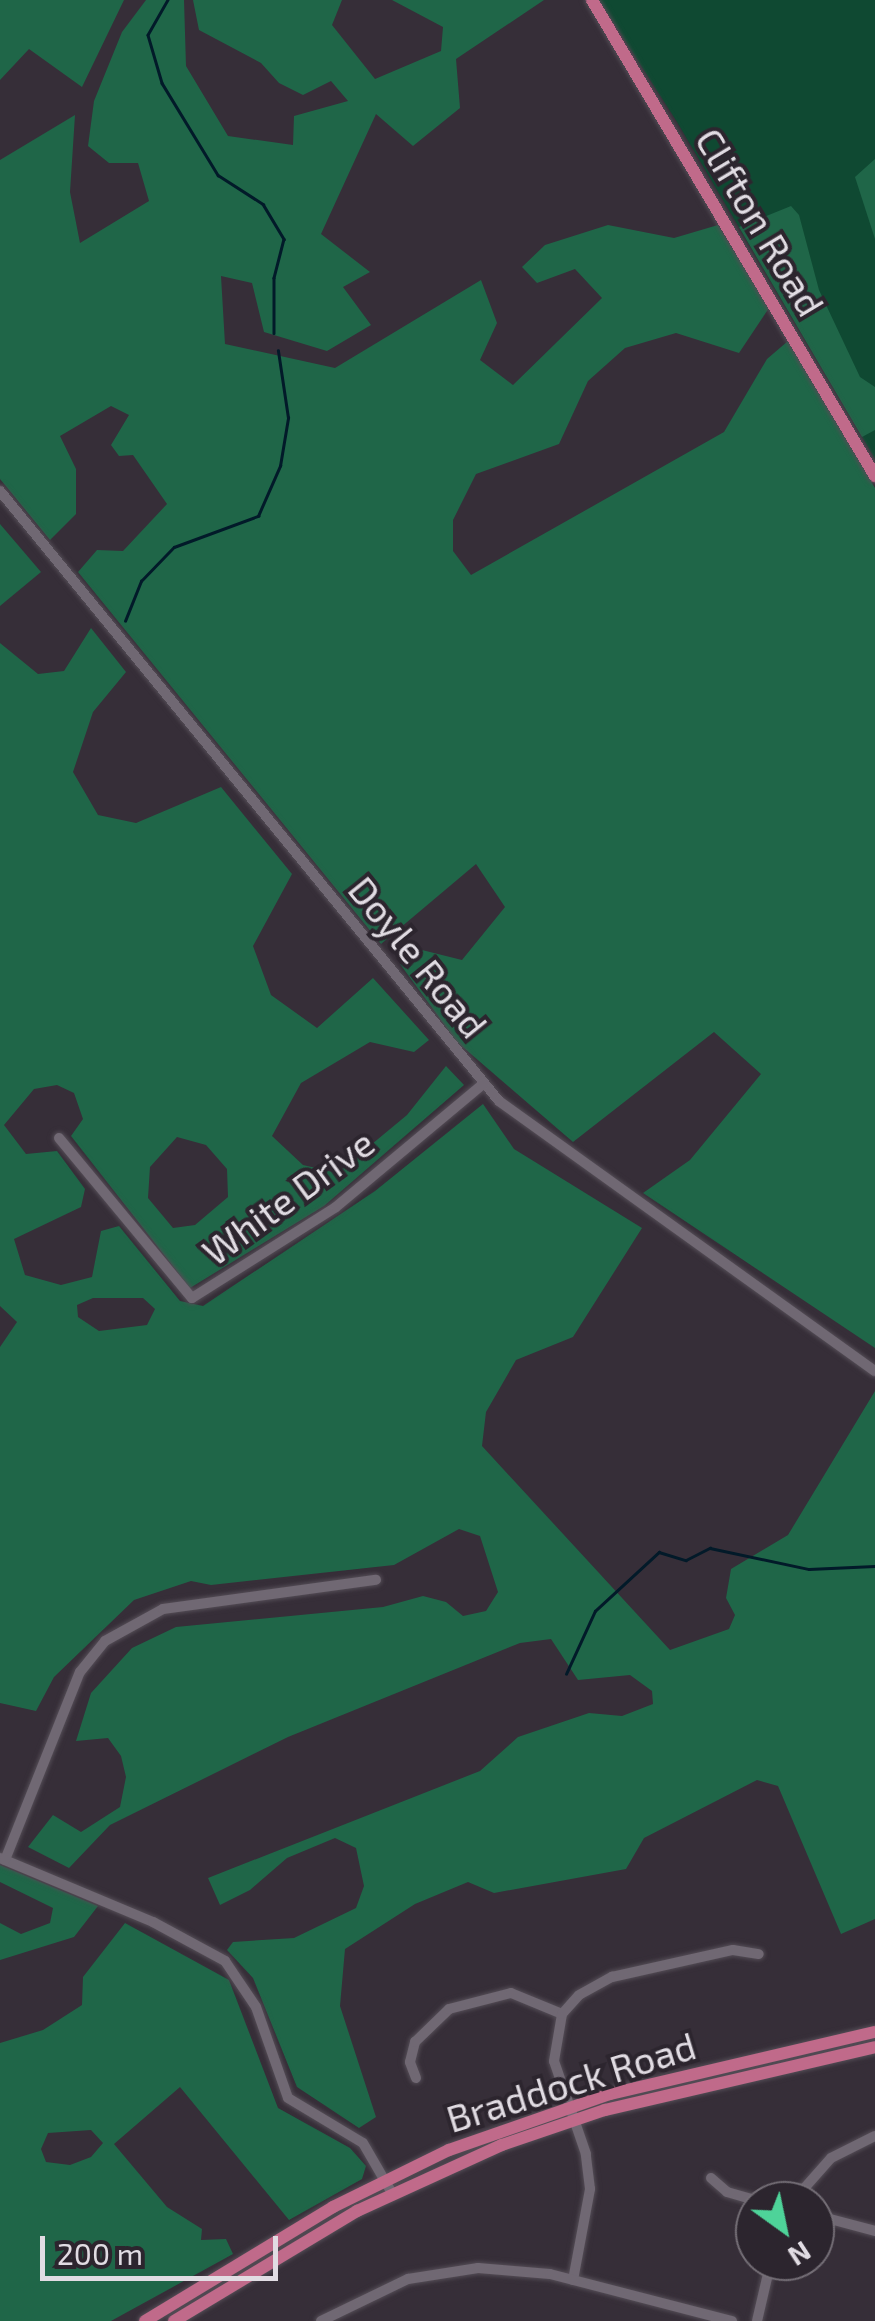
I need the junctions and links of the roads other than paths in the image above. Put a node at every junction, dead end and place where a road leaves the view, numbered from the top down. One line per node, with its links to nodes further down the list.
1 (592, 0): 2 (main road, Clifton Road)
2 (875, 476)
3 (0, 491): 4 (street, Doyle Road)
4 (483, 1084): 5 (street, White Drive); 6 (street, Doyle Road)
5 (59, 1138)
6 (875, 1371)
7 (376, 1580): 8 (street)
8 (3, 1859): 16 (street)
9 (760, 1954): 10 (street)
10 (562, 2014): 13 (street); 14 (street)
11 (875, 2032): 14 (main road, Braddock Road)
12 (875, 2047): 14 (main road, Braddock Road)
13 (416, 2078)
14 (571, 2113): 16 (main road, Braddock Road); 19 (main road, Braddock Road); 23 (street)
15 (875, 2136): 18 (street)
16 (386, 2178): 19 (street); 25 (main road, Braddock Road)
17 (711, 2178): 20 (street)
18 (811, 2181)
19 (392, 2193): 26 (main road, Braddock Road)
20 (735, 2194)
21 (835, 2221): 22 (street)
22 (875, 2231)
23 (573, 2280): 27 (street); 28 (street)
24 (767, 2281): 29 (street)
25 (145, 2321)
26 (174, 2321)
27 (321, 2321)
28 (732, 2321)
29 (756, 2321)

